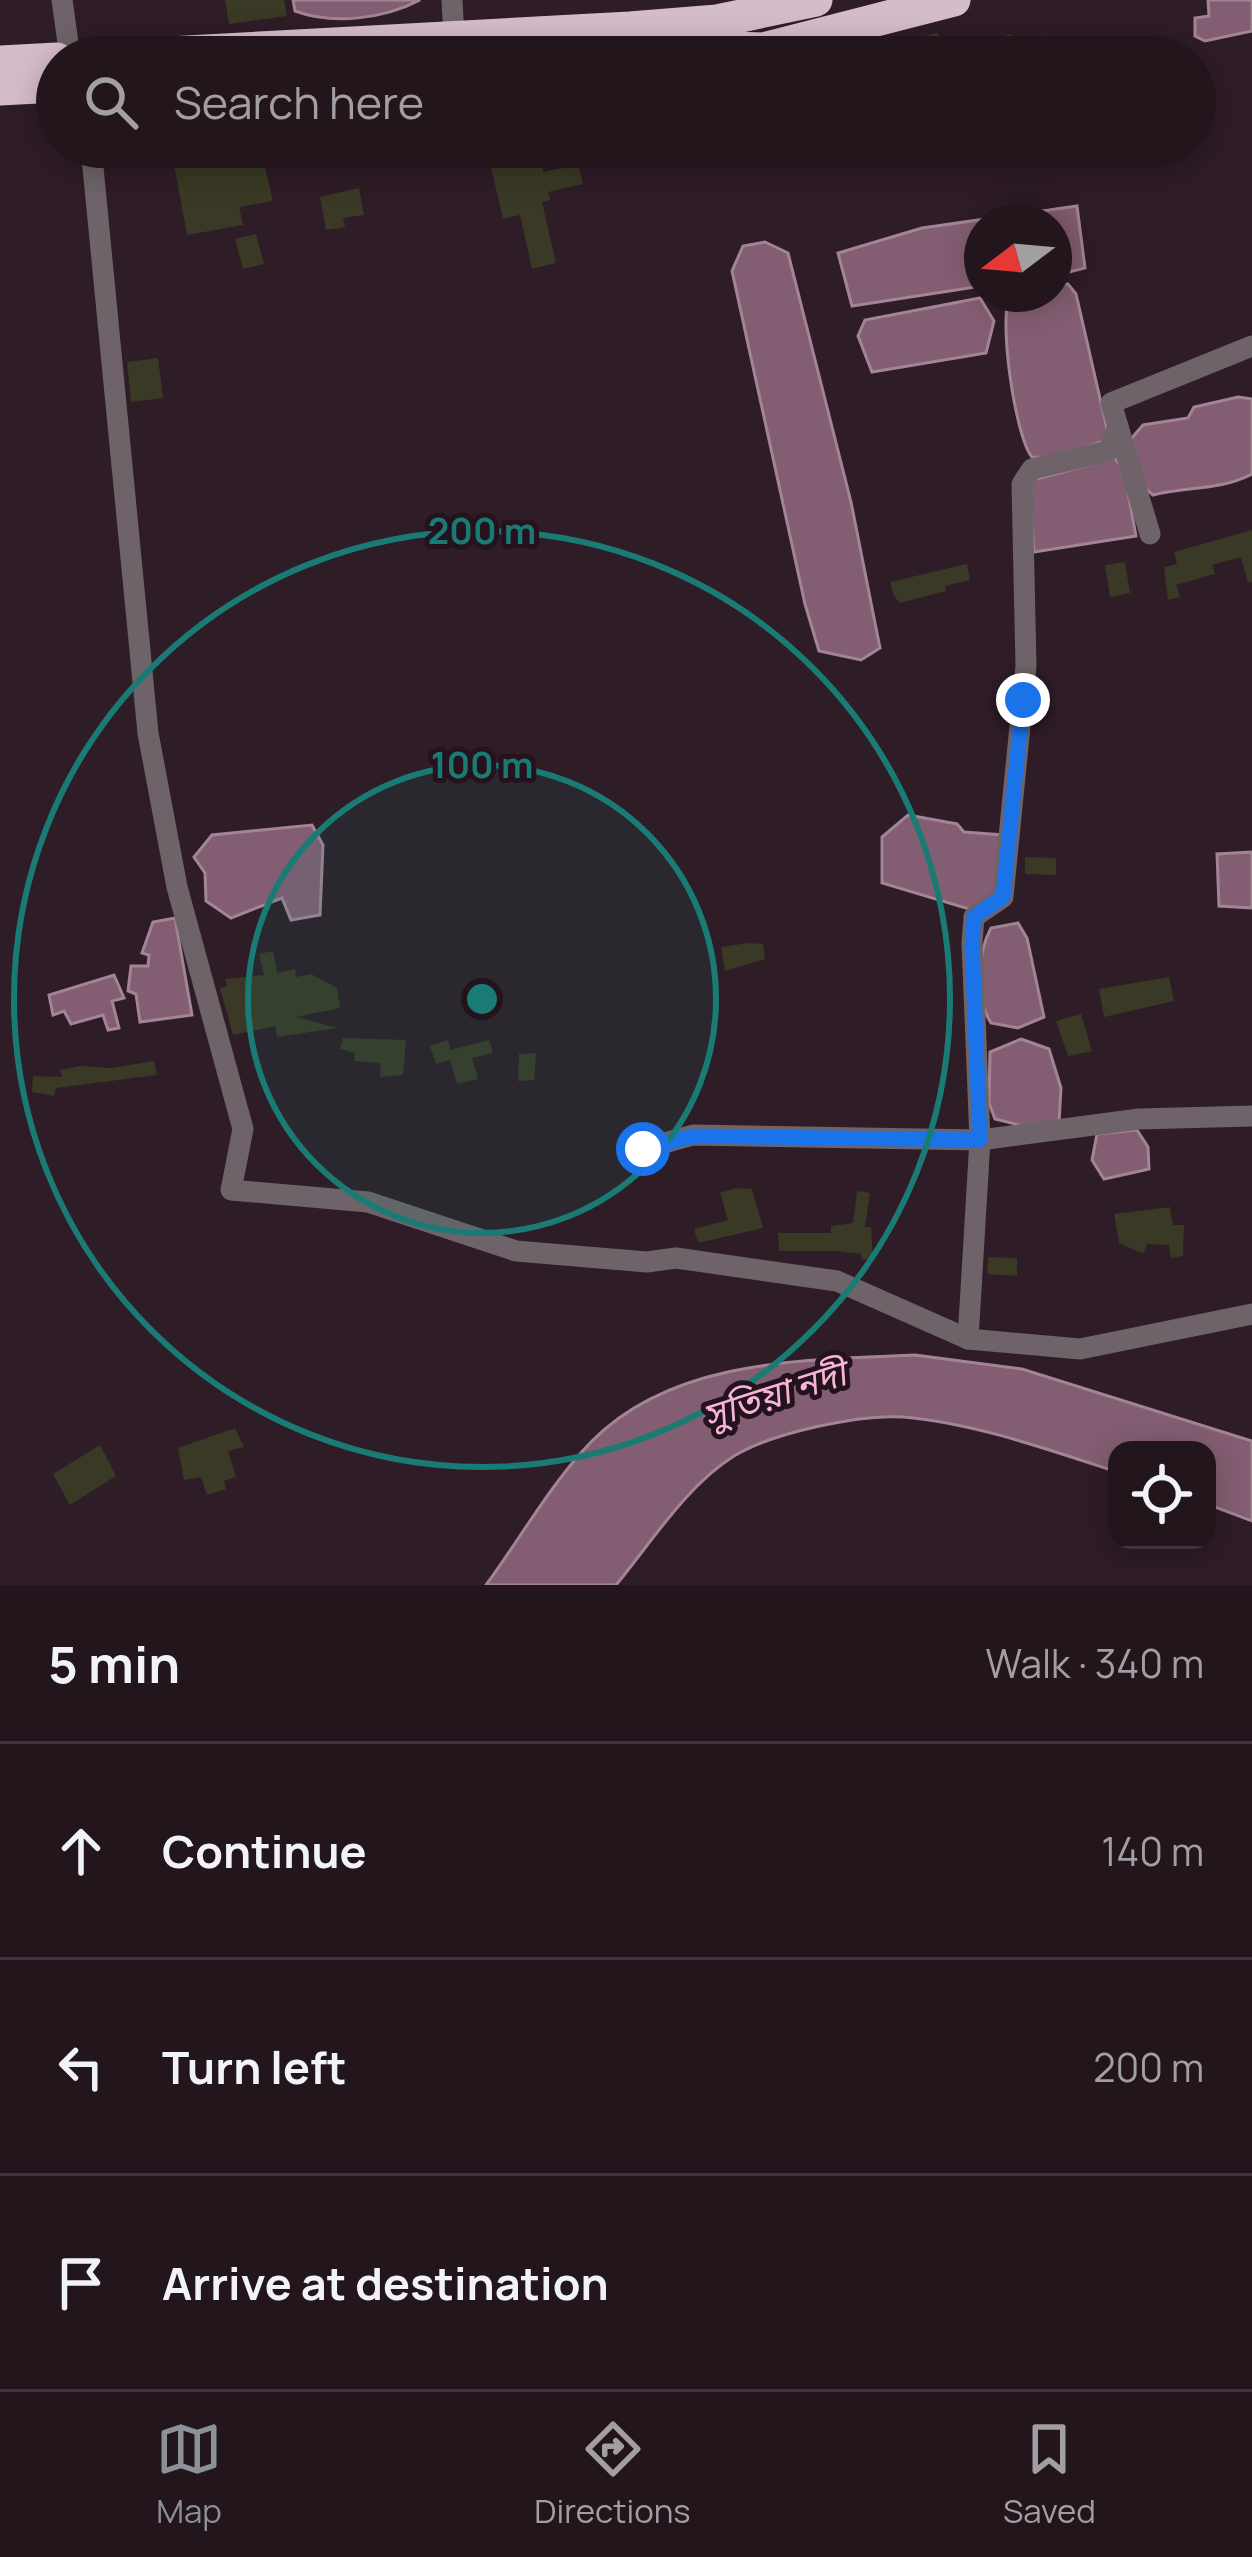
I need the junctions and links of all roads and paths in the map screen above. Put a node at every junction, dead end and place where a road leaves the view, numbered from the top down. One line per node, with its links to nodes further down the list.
1 (62, 0): 5 (street)
2 (452, 0): 6 (street)
3 (816, 0): 7 (highway)
4 (954, 0): 8 (highway)
5 (67, 36)
6 (454, 36)
7 (485, 36)
8 (814, 36)
9 (36, 60): 10 (highway)
10 (0, 62)
11 (36, 87): 12 (highway)
12 (0, 88)
13 (93, 168): 21 (street)
14 (1252, 346): 15 (street)
15 (1118, 428): 16 (street); 18 (street)
16 (1150, 534)
17 (1252, 1116): 18 (street)
18 (980, 1140): 19 (street); 21 (street)
19 (643, 1149)
20 (1252, 1314): 21 (street)
21 (968, 1339)

